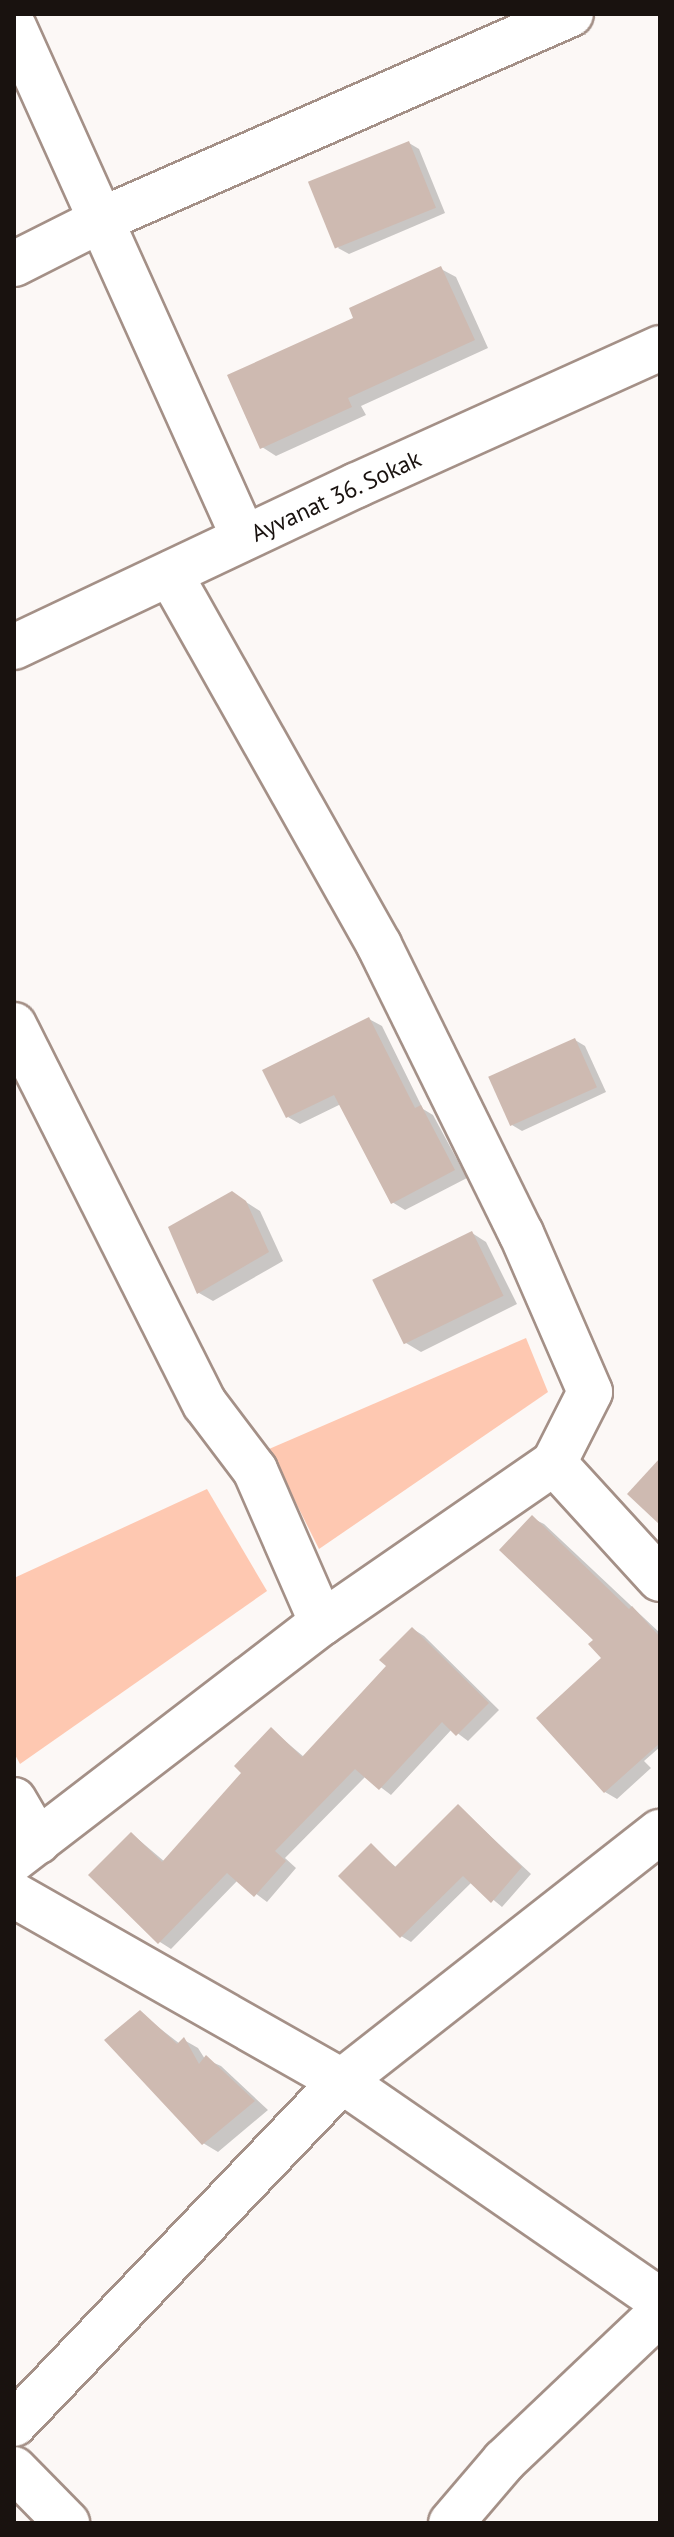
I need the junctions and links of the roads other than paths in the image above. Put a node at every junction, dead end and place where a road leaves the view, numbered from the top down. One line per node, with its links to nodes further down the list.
1 (571, 14): 3 (street)
2 (14, 27): 3 (street)
3 (101, 220): 4 (street); 6 (street)
4 (14, 264)
5 (660, 348): 6 (street, Ayvanat 36. Sokak)
6 (244, 538): 7 (street, Ayvanat 36. Sokak)
7 (170, 574): 8 (street, Ayvanat 36. Sokak); 10 (street)
8 (14, 647)
9 (14, 1025): 12 (street)
10 (554, 1463): 11 (street); 12 (street)
11 (660, 1579)
12 (322, 1623): 15 (street)
13 (14, 1800): 15 (street)
14 (660, 1832): 17 (street)
15 (26, 1850)
16 (14, 1895): 17 (street)
17 (342, 2081): 18 (street); 20 (street)
18 (660, 2300)
19 (660, 2313): 23 (street)
20 (14, 2424)
21 (14, 2469): 22 (street)
22 (67, 2523)
23 (451, 2523)

